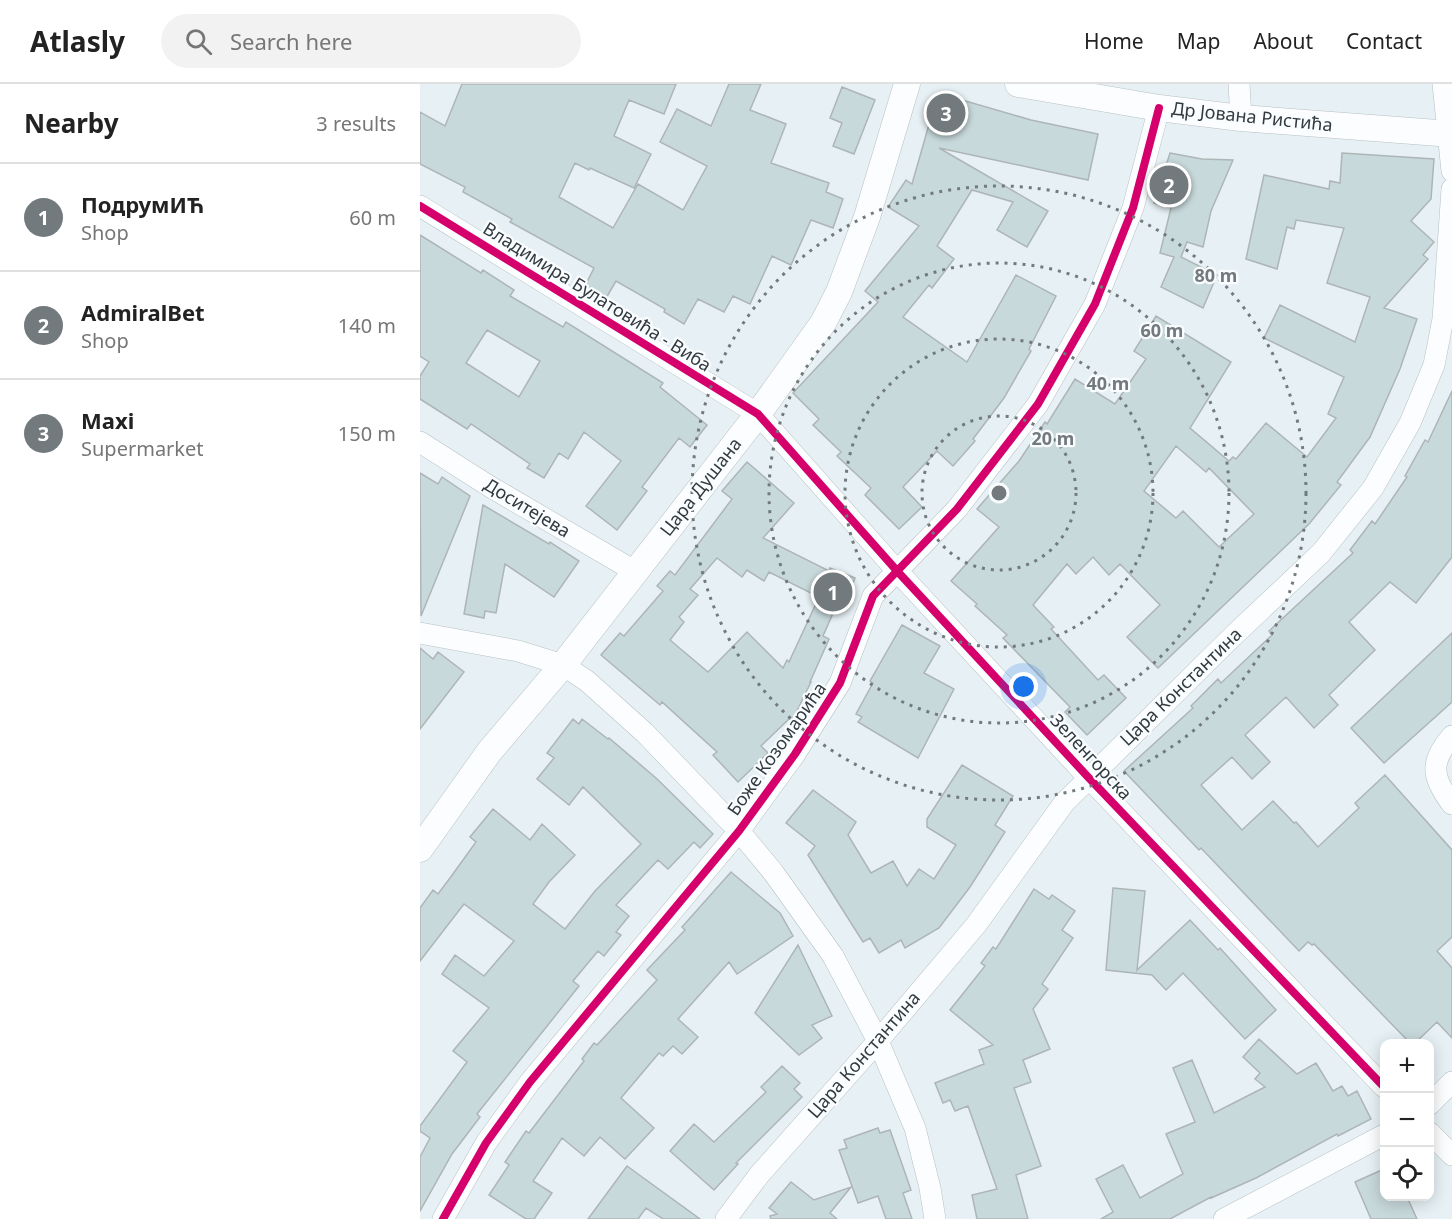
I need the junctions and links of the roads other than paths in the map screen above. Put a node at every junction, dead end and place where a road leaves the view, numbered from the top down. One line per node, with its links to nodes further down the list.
1 (907, 84): 12 (street, Цара Душана)
2 (1018, 84): 5 (street, Др Јована Ристића)
3 (1239, 84): 7 (street)
4 (1443, 84): 8 (street)
5 (1043, 86): 6 (street, Др Јована Ристића)
6 (1159, 108): 7 (street, Др Јована Ристића); 15 (street, Боже Козомарића)
7 (1241, 118): 8 (street, Др Јована Ристића)
8 (1450, 134): 9 (street)
9 (1452, 171)
10 (1452, 189): 19 (street, Цара Константина)
11 (420, 206): 12 (street, Владимира Булатовића - Виба)
12 (758, 414): 14 (street, Цара Душана); 15 (street, Зеленгорска)
13 (420, 442): 14 (street, Доситејева)
14 (636, 572): 17 (street, Цара Душана)
15 (898, 572): 19 (street, Зеленгорска); 21 (street, Боже Козомарића)
16 (420, 633): 17 (street)
17 (563, 665): 21 (street); 22 (street, Цара Душана)
18 (1452, 736): 20 (street)
19 (1088, 777): 23 (street, Цара Константина); 25 (street, Зеленгорска)
20 (1452, 804)
21 (739, 831): 23 (street); 31 (street, Боже Козомарића)
22 (420, 849)
23 (878, 1041): 32 (street, Цара Константина); 33 (street)
24 (1452, 1082): 26 (street)
25 (1380, 1083)
26 (1434, 1100)
27 (1380, 1137): 30 (street)
28 (1434, 1137): 29 (street)
29 (1452, 1155)
30 (1262, 1211): 34 (street)
31 (443, 1219)
32 (726, 1219)
33 (935, 1219)
34 (1224, 1219)

